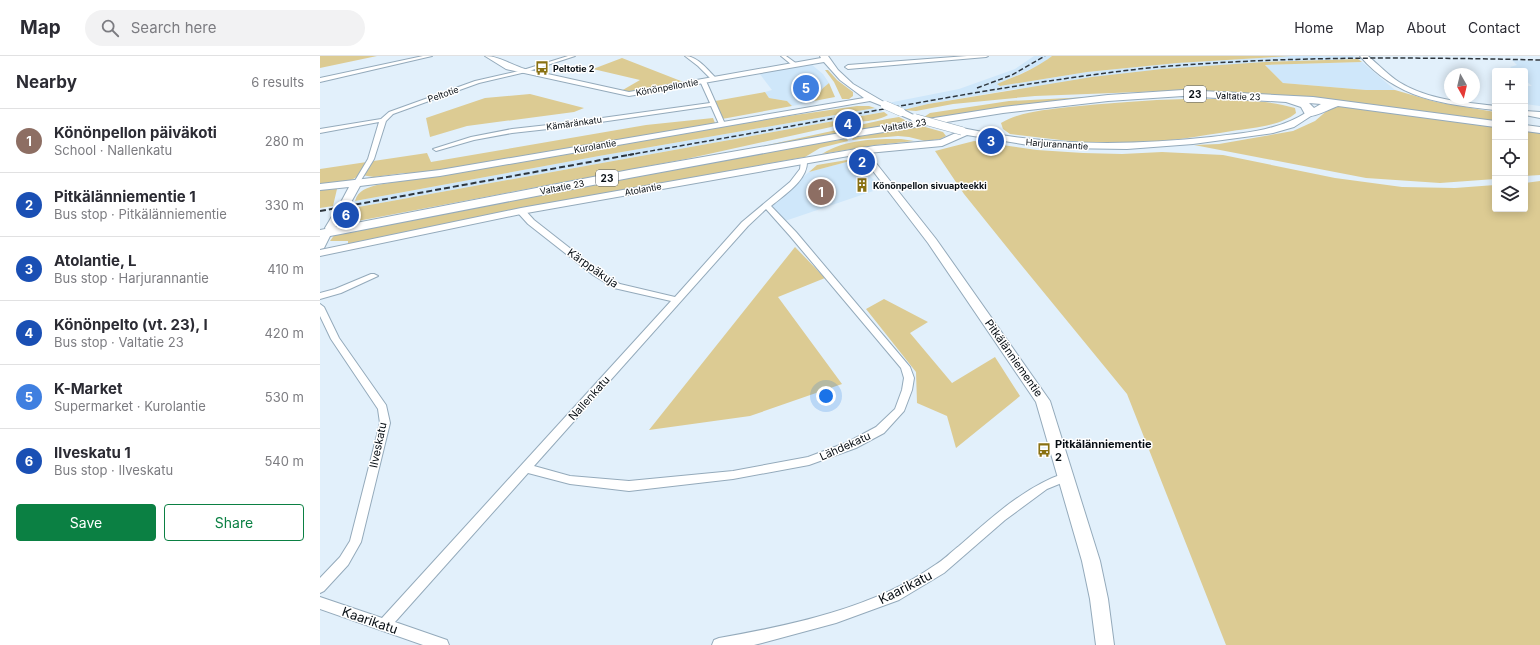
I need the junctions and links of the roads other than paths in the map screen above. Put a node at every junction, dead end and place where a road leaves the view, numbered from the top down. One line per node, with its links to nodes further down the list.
1 (430, 56): 13 (street)
2 (489, 56): 11 (street, Könönpellontie)
3 (573, 56): 11 (street, Peltotie)
4 (687, 56): 12 (street)
5 (783, 56): 9 (street)
6 (986, 56): 10 (street)
7 (1364, 56): 21 (street)
8 (825, 57): 9 (street, Könönpellontie); 17 (street, Harjurannantie)
9 (794, 64): 12 (street, Könönpellontie)
10 (848, 67)
11 (524, 71): 14 (street, Könönpellontie); 27 (street, Peltotie)
12 (714, 79): 14 (street, Könönpellontie)
13 (320, 80)
14 (703, 81): 20 (street)
15 (1183, 94): 16 (highway, Valtatie 23 / 23); 18 (highway); 38 (highway, Valtatie 23 / 23)
16 (1272, 97): 19 (highway, Valtatie 23 / 23); 24 (highway)
17 (870, 99): 25 (street, Harjurannantie, bridge); 28 (street, Kurolantie)
18 (982, 103)
19 (1348, 103): 24 (highway); 29 (highway, Valtatie 23 / 23)
20 (713, 104): 28 (street); 34 (street, Kämäränkatu)
21 (1492, 108)
22 (926, 111): 25 (highway)
23 (1528, 113): 26 (street)
24 (1310, 114): 33 (street, Harjurannantie)
25 (907, 115): 33 (street, Harjurannantie, bridge); 38 (highway)
26 (1540, 115)
27 (383, 120): 32 (street); 40 (street)
28 (722, 124): 40 (street, Kurolantie)
29 (1492, 124)
30 (1528, 128): 31 (highway)
31 (1540, 130)
32 (320, 131)
33 (964, 131): 35 (street, Atolantie)
34 (436, 149)
35 (862, 151): 36 (street, Atolantie); 52 (street, Pitkälänniementie)
36 (804, 161): 37 (street, Atolantie); 39 (street, Nallenkatu)
37 (792, 163): 39 (street); 43 (street, Atolantie)
38 (629, 174): 44 (highway, Valtatie 23 / 23)
39 (799, 175): 42 (street, Nallenkatu)
40 (356, 184): 41 (street, Kurolantie); 44 (street)
41 (320, 187)
42 (766, 205): 49 (street, Nallenkatu); 51 (street, Lähdekatu)
43 (521, 211): 46 (street, Atolantie); 49 (street, Kärppäkuja)
44 (325, 233): 45 (street)
45 (320, 246)
46 (320, 253)
47 (374, 276): 48 (street)
48 (320, 296)
49 (677, 300): 51 (street, Nallenkatu)
50 (320, 307): 53 (street, Ilveskatu)
51 (526, 468): 55 (street, Nallenkatu)
52 (1065, 477): 57 (street, Kaarikatu); 58 (street, Pitkälänniementie)
53 (320, 587)
54 (320, 603): 55 (street, Kaarikatu)
55 (384, 625): 56 (street, Kaarikatu)
56 (442, 645)
57 (719, 645)
58 (1105, 645)

